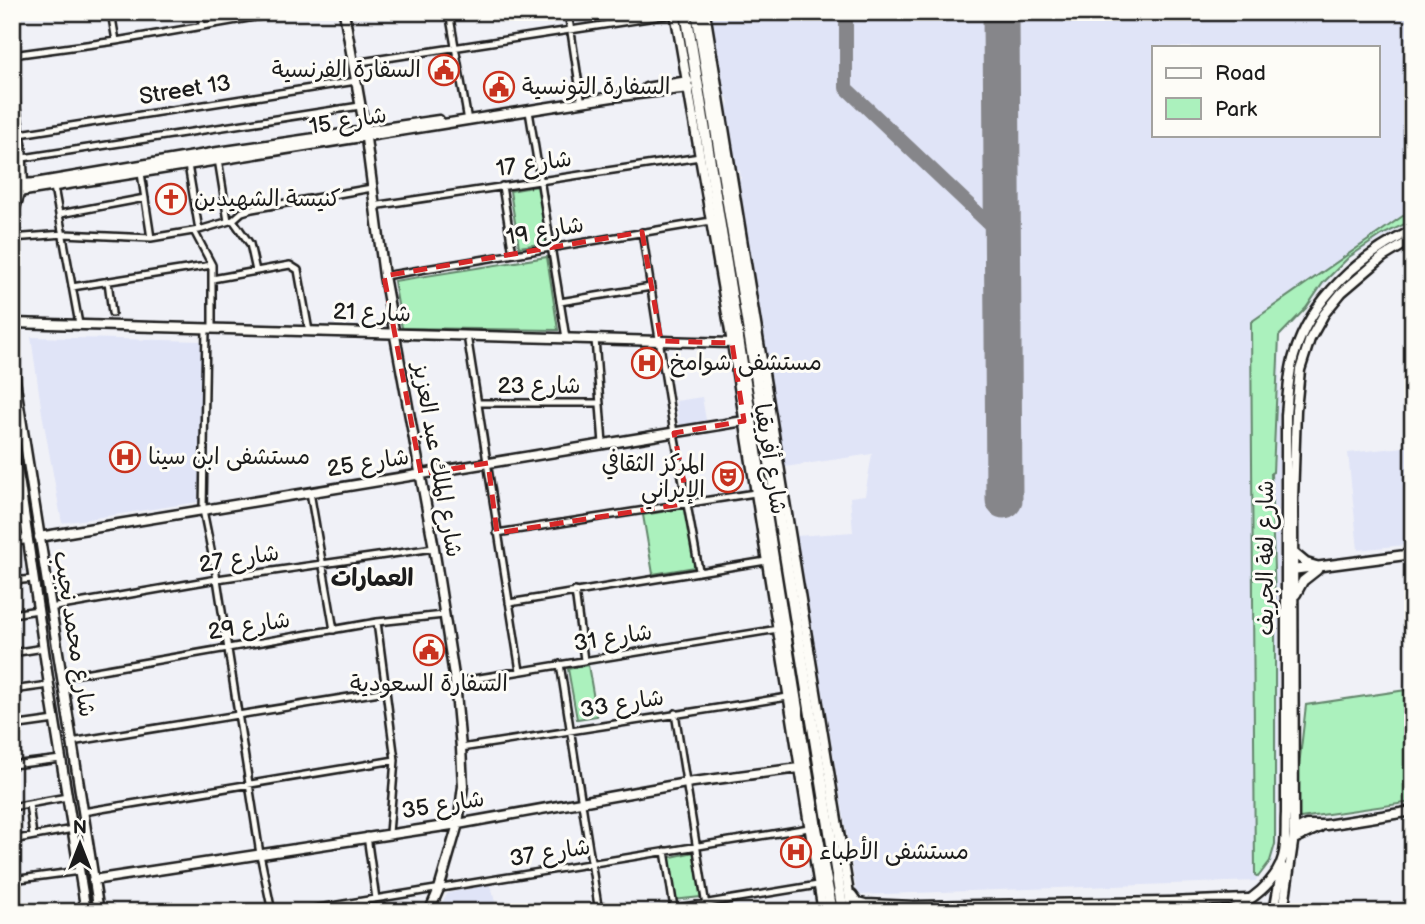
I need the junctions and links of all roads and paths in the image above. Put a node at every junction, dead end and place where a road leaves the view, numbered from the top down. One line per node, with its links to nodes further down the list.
1 (111, 12): 13 (street)
2 (200, 12): 11 (street)
3 (284, 12): 10 (street)
4 (345, 12): 16 (street, شارع الملك عبد العزيز)
5 (449, 12): 14 (street)
6 (568, 12): 12 (street)
7 (697, 12): 17 (highway, شارع أفريقيا)
8 (705, 12): 126 (street, شارع أفريقيا)
9 (678, 13): 12 (street); 18 (highway, شارع أفريقيا); 21 (street, شارع أفريقيا)
10 (252, 15): 11 (street)
11 (202, 25): 13 (street)
12 (570, 30): 14 (street); 23 (street)
13 (116, 41): 15 (street)
14 (455, 48): 16 (street); 26 (street)
15 (12, 55)
16 (354, 63): 19 (street, شارع الملك عبد العزيز)
17 (706, 67): 18 (highway); 22 (highway, شارع أفريقيا)
18 (695, 69): 21 (highway, شارع أفريقيا)
19 (356, 81): 24 (street, شارع الملك عبد العزيز); 27 (street, Street 13)
20 (12, 87): 27 (street)
21 (692, 87): 22 (highway); 23 (street, شارع 15); 25 (street, شارع 15); 30 (street, شارع أفريقيا); 56 (highway, شارع أفريقيا)
22 (710, 88): 123 (highway, شارع أفريقيا)
23 (581, 98): 26 (street, شارع 15)
24 (360, 106): 28 (street, شارع الملك عبد العزيز); 31 (street)
25 (529, 111): 26 (street, شارع 15); 34 (street)
26 (467, 118): 28 (street, شارع 15)
27 (20, 134): 31 (street)
28 (365, 134): 29 (street, شارع 15); 39 (street, شارع الملك عبد العزيز)
29 (218, 157): 32 (street, شارع 15); 33 (street, شارع 15); 45 (street)
30 (700, 157): 34 (street, شارع 17); 46 (street, شارع أفريقيا)
31 (23, 161): 36 (street); 40 (street)
32 (188, 166): 33 (street, شارع 15); 47 (street)
33 (144, 170): 36 (street, شارع 15); 38 (street, شارع 15); 41 (street)
34 (540, 180): 37 (street, شارع 17); 54 (street)
35 (12, 184): 40 (street, شارع 15)
36 (36, 186): 38 (street, شارع 15); 40 (street, شارع 15); 44 (street)
37 (502, 186): 42 (street, شارع 17); 55 (street)
38 (54, 187): 43 (street)
39 (372, 188): 42 (street, شارع الملك عبد العزيز); 45 (street)
40 (19, 190): 44 (street)
41 (145, 198): 43 (street); 52 (street)
42 (373, 206): 59 (street, شارع الملك عبد العزيز)
43 (60, 214): 50 (street)
44 (12, 216)
45 (230, 220): 47 (street); 58 (street)
46 (711, 221): 49 (street, شارع 19); 56 (street, شارع أفريقيا)
47 (196, 230): 52 (street); 57 (street)
48 (1413, 230): 101 (street, شارع لفة الجريف)
49 (642, 233): 54 (street, شارع 19); 63 (street)
50 (64, 234): 51 (street); 52 (street); 62 (street)
51 (12, 237)
52 (151, 238)
53 (1413, 239): 95 (street, شارع لفة الجريف)
54 (551, 248): 55 (street, شارع 19); 64 (street)
55 (513, 254): 59 (street, شارع 19)
56 (722, 258): 75 (street, شارع أفريقيا); 118 (highway, شارع أفريقيا)
57 (212, 265): 60 (street); 61 (street)
58 (256, 271): 60 (street); 69 (street)
59 (384, 276): 70 (street, شارع الملك عبد العزيز)
60 (212, 279): 68 (street)
61 (108, 281): 62 (street); 65 (street)
62 (72, 287): 67 (street)
63 (651, 287): 64 (street); 74 (street)
64 (560, 302): 72 (street)
65 (112, 313)
66 (12, 323): 67 (street, شارع 21)
67 (79, 324): 68 (street, شارع 21)
68 (209, 328): 69 (street, شارع 21); 89 (street)
69 (309, 331): 70 (street, شارع 21)
70 (394, 333): 71 (street, شارع 21); 84 (street, شارع الملك عبد العزيز)
71 (467, 335): 72 (street, شارع 21); 77 (street)
72 (566, 338): 73 (street, شارع 21)
73 (595, 339): 74 (street, شارع 21); 78 (street)
74 (661, 341): 75 (street, شارع 21); 80 (street)
75 (732, 343): 79 (street, شارع أفريقيا)
76 (12, 361): 91 (street, شارع محمد نجيب)
77 (478, 403): 78 (street, شارع 23); 83 (street)
78 (600, 403): 81 (street)
79 (744, 421): 80 (street, شارع 25); 87 (street, شارع أفريقيا)
80 (674, 433): 81 (street, شارع 25); 88 (street)
81 (603, 444): 83 (street, شارع 25)
82 (12, 446): 85 (street, شارع محمد نجيب)
83 (488, 463): 84 (street, شارع 25); 90 (street)
84 (421, 474): 86 (street, شارع 25); 94 (street, شارع الملك عبد العزيز)
85 (16, 486): 92 (street, شارع محمد نجيب)
86 (310, 492): 89 (street, شارع 25); 98 (street)
87 (755, 493): 88 (street); 97 (street, شارع أفريقيا)
88 (688, 503): 90 (street); 100 (street)
89 (203, 510): 91 (street, شارع 25); 103 (street)
90 (497, 533): 107 (street)
91 (39, 537): 92 (street); 108 (street, شارع محمد نجيب)
92 (27, 539): 93 (street); 102 (street, شارع محمد نجيب)
93 (12, 541)
94 (433, 548): 98 (street, شارع 27); 111 (street, شارع الملك عبد العزيز)
95 (1294, 553): 99 (street); 101 (street, شارع لفة الجريف)
96 (1413, 554): 99 (street)
97 (766, 561): 100 (street); 114 (street, شارع أفريقيا)
98 (323, 564): 103 (street, شارع 27); 113 (street)
99 (1326, 566): 101 (street); 106 (street)
100 (699, 570): 105 (street)
101 (1290, 570): 106 (street, شارع لفة الجريف); 160 (street, شارع لفة الجريف)
102 (33, 579): 104 (street); 109 (street, شارع محمد نجيب)
103 (217, 579): 108 (street, شارع 27); 115 (street)
104 (12, 581)
105 (575, 591): 107 (street); 119 (street)
106 (1294, 600): 153 (street, شارع لفة الجريف)
107 (509, 603): 121 (street)
108 (50, 608): 122 (street, شارع محمد نجيب)
109 (38, 610): 110 (street); 116 (street, شارع محمد نجيب)
110 (12, 614)
111 (444, 615): 112 (street, شارع 29); 124 (street, شارع الملك عبد العزيز)
112 (377, 622): 113 (street, شارع 29); 128 (street)
113 (334, 630): 115 (street, شارع 29)
114 (778, 635): 118 (highway); 119 (street, شارع 31); 129 (street, شارع أفريقيا)
115 (227, 647): 122 (street, شارع 29); 131 (street)
116 (44, 648): 117 (street); 125 (street, شارع محمد نجيب)
117 (12, 653)
118 (790, 654): 182 (highway, شارع أفريقيا)
119 (584, 660): 120 (street, شارع 31)
120 (560, 664): 121 (street, شارع 31); 134 (street)
121 (520, 671): 124 (street, شارع 31)
122 (61, 677): 135 (street, شارع محمد نجيب)
123 (804, 678): 126 (highway); 183 (highway, شارع أفريقيا)
124 (455, 682): 136 (street, شارع الملك عبد العزيز)
125 (49, 685): 127 (street); 132 (street, شارع محمد نجيب)
126 (816, 689): 167 (street, شارع أفريقيا)
127 (12, 690)
128 (386, 691): 131 (street); 138 (street)
129 (788, 697): 130 (street, شارع 33); 140 (street, شارع أفريقيا)
130 (675, 713): 134 (street, شارع 33); 141 (street)
131 (238, 716): 135 (street); 142 (street)
132 (55, 720): 133 (street); 137 (street, شارع محمد نجيب)
133 (12, 726)
134 (571, 729): 136 (street, شارع 33); 144 (street)
135 (71, 742): 148 (street, شارع محمد نجيب)
136 (461, 748): 149 (street, شارع الملك عبد العزيز)
137 (61, 759): 139 (street); 143 (street, شارع محمد نجيب)
138 (395, 760): 142 (street); 152 (street)
139 (12, 765)
140 (799, 768): 141 (street, شارع 35); 150 (street, شارع أفريقيا)
141 (686, 783): 144 (street, شارع 35); 157 (street)
142 (248, 784): 148 (street); 159 (street)
143 (67, 797): 145 (street); 151 (street, شارع محمد نجيب)
144 (583, 800): 149 (street, شارع 35); 161 (street)
145 (29, 804): 146 (street); 154 (street)
146 (12, 807)
147 (1413, 811): 153 (street)
148 (83, 812): 164 (street, شارع محمد نجيب)
149 (458, 824): 152 (street, شارع 35); 166 (street, شارع الملك عبد العزيز)
150 (809, 828): 157 (street, شارع 37); 165 (street, شارع أفريقيا)
151 (73, 829): 154 (street); 162 (street, شارع محمد نجيب)
152 (388, 833): 155 (street, شارع 35)
153 (1294, 835): 187 (street, شارع لفة الجريف)
154 (33, 836): 156 (street)
155 (368, 836): 159 (street, شارع 35); 168 (street)
156 (12, 839)
157 (696, 845): 158 (street, شارع 37); 170 (street)
158 (665, 851): 161 (street, شارع 37); 171 (street)
159 (260, 854): 164 (street, شارع 35); 175 (street)
160 (1283, 857): 169 (street, شارع لفة الجريف); 186 (street)
161 (591, 865): 166 (street, شارع 37); 178 (street)
162 (80, 871): 163 (street); 172 (street, شارع محمد نجيب)
163 (12, 880)
164 (93, 880): 174 (street, شارع محمد نجيب)
165 (818, 885): 170 (street); 181 (street, شارع أفريقيا)
166 (439, 889): 168 (street, شارع 37); 177 (street, شارع الملك عبد العزيز)
167 (850, 894): 169 (street); 184 (street, شارع أفريقيا)
168 (376, 899): 176 (street, شارع 37)
169 (1248, 899): 185 (street, شارع لفة الجريف)
170 (705, 902): 171 (street); 180 (street)
171 (674, 908): 179 (street)
172 (86, 910): 173 (street)
173 (67, 912)
174 (99, 912)
175 (272, 912)
176 (295, 912)
177 (429, 912)
178 (599, 912)
179 (653, 912)
180 (706, 912)
181 (823, 912)
182 (832, 912)
183 (843, 912)
184 (852, 912)
185 (1226, 912)
186 (1274, 912)
187 (1283, 912)

